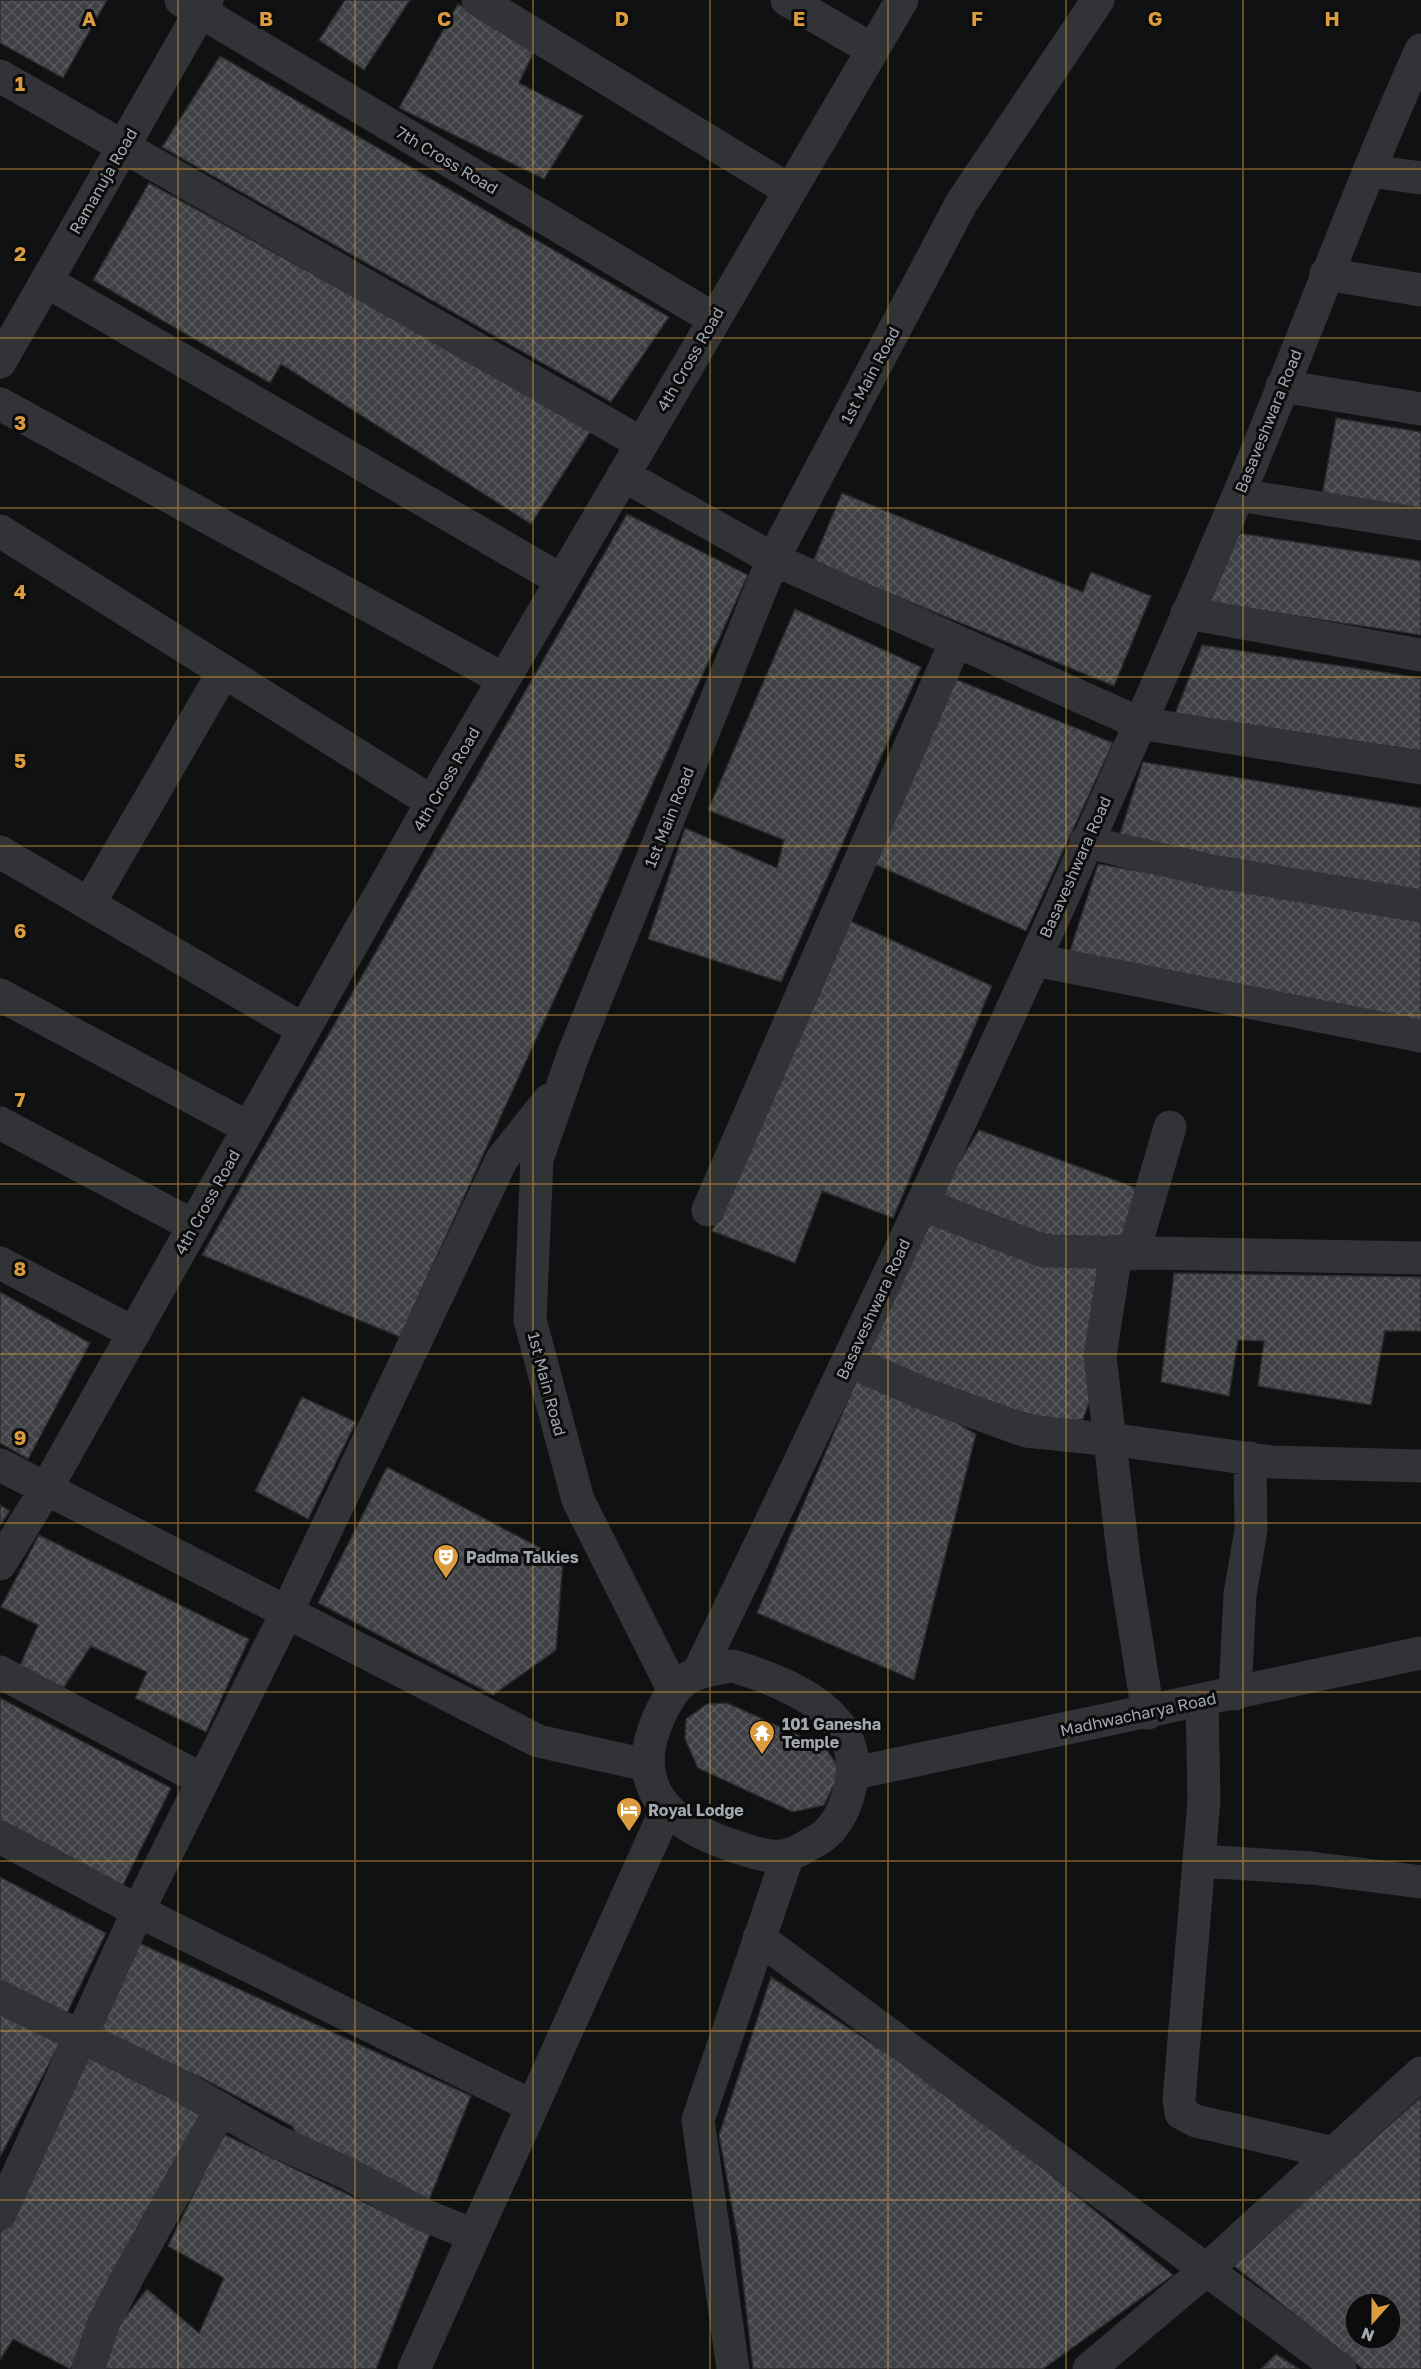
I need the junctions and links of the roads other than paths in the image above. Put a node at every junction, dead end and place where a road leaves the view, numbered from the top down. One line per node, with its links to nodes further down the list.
1 (478, 0): 12 (street)
2 (788, 0): 6 (street)
3 (902, 0): 6 (street, 4th Cross Road)
4 (1098, 0): 26 (street, 1st Main Road)
5 (196, 4): 9 (street, Ramanuja Road); 16 (street, 7th Cross Road)
6 (873, 50): 12 (street, 4th Cross Road)
7 (1419, 57): 10 (street, Basaveshwara Road)
8 (0, 76): 9 (street)
9 (122, 148): 14 (street, Ramanuja Road); 21 (street)
10 (1369, 171): 11 (street); 13 (street, Basaveshwara Road)
11 (1421, 178)
12 (789, 190): 16 (street, 4th Cross Road)
13 (1326, 274): 15 (street); 18 (street, Basaveshwara Road)
14 (46, 281): 17 (street, Ramanuja Road); 27 (street)
15 (1421, 290)
16 (714, 319): 21 (street, 4th Cross Road)
17 (0, 362)
18 (1282, 386): 20 (street); 23 (street, Basaveshwara Road)
19 (0, 404): 32 (street)
20 (1421, 409)
21 (641, 443): 22 (street, 4th Cross Road)
22 (623, 475): 26 (street); 27 (street, 4th Cross Road)
23 (1239, 495): 24 (street); 28 (street, Basaveshwara Road)
24 (1421, 524)
25 (0, 531): 31 (street)
26 (773, 559): 29 (street); 44 (street, 1st Main Road)
27 (561, 580): 32 (street, 4th Cross Road)
28 (1187, 613): 30 (street); 33 (street, Basaveshwara Road)
29 (956, 641): 33 (street); 49 (street)
30 (1421, 655)
31 (224, 671): 35 (street); 38 (street)
32 (503, 679): 35 (street, 4th Cross Road)
33 (1139, 723): 34 (street); 36 (street, Basaveshwara Road)
34 (1421, 768)
35 (432, 802): 42 (street, 4th Cross Road)
36 (1086, 842): 39 (street); 40 (street, Basaveshwara Road)
37 (0, 852): 38 (street)
38 (89, 904): 42 (street)
39 (1421, 906)
40 (1035, 960): 43 (street); 48 (street, Basaveshwara Road)
41 (0, 995): 47 (street)
42 (304, 1030): 47 (street, 4th Cross Road)
43 (1421, 1036)
44 (564, 1082): 62 (street); 65 (street, 1st Main Road)
45 (0, 1123): 50 (street)
46 (1170, 1127): 51 (street)
47 (249, 1128): 50 (street, 4th Cross Road)
48 (922, 1204): 51 (street); 55 (street, Basaveshwara Road)
49 (708, 1210)
50 (194, 1226): 54 (street, 4th Cross Road)
51 (1124, 1253): 52 (street); 56 (street)
52 (1421, 1258)
53 (0, 1263): 54 (street)
54 (134, 1333): 60 (street, 4th Cross Road)
55 (849, 1361): 56 (street); 65 (street, Basaveshwara Road)
56 (1108, 1440): 57 (street); 68 (street)
57 (1250, 1458): 59 (street); 66 (street)
58 (0, 1465): 60 (street)
59 (1421, 1466)
60 (46, 1489): 61 (street, 4th Cross Road); 62 (street)
61 (0, 1564)
62 (287, 1612): 69 (street); 71 (street)
63 (1421, 1653): 66 (street, Madhwacharya Road)
64 (0, 1672): 71 (street)
65 (686, 1680): 69 (street); 70 (street)
66 (1235, 1694): 67 (street, Madhwacharya Road)
67 (1202, 1701): 68 (street, Madhwacharya Road); 75 (street)
68 (1148, 1713): 70 (street, Madhwacharya Road)
69 (647, 1765): 72 (street)
70 (855, 1773): 74 (street)
71 (203, 1780): 77 (street)
72 (667, 1808): 74 (street); 82 (street)
73 (0, 1837): 77 (street)
74 (788, 1855): 78 (street)
75 (1200, 1861): 76 (street); 84 (street)
76 (1421, 1882)
77 (138, 1911): 80 (street); 82 (street)
78 (759, 1938): 87 (street); 90 (street)
79 (0, 1997): 80 (street)
80 (81, 2036): 83 (street); 85 (street)
81 (1421, 2073): 84 (street)
82 (532, 2106): 86 (street)
83 (221, 2109): 86 (street); 88 (street)
84 (1334, 2153): 87 (street)
85 (0, 2214)
86 (474, 2235): 89 (street)
87 (1204, 2271): 91 (street); 92 (street)
88 (88, 2369)
89 (414, 2369)
90 (733, 2369)
91 (1089, 2369)
92 (1340, 2369)

